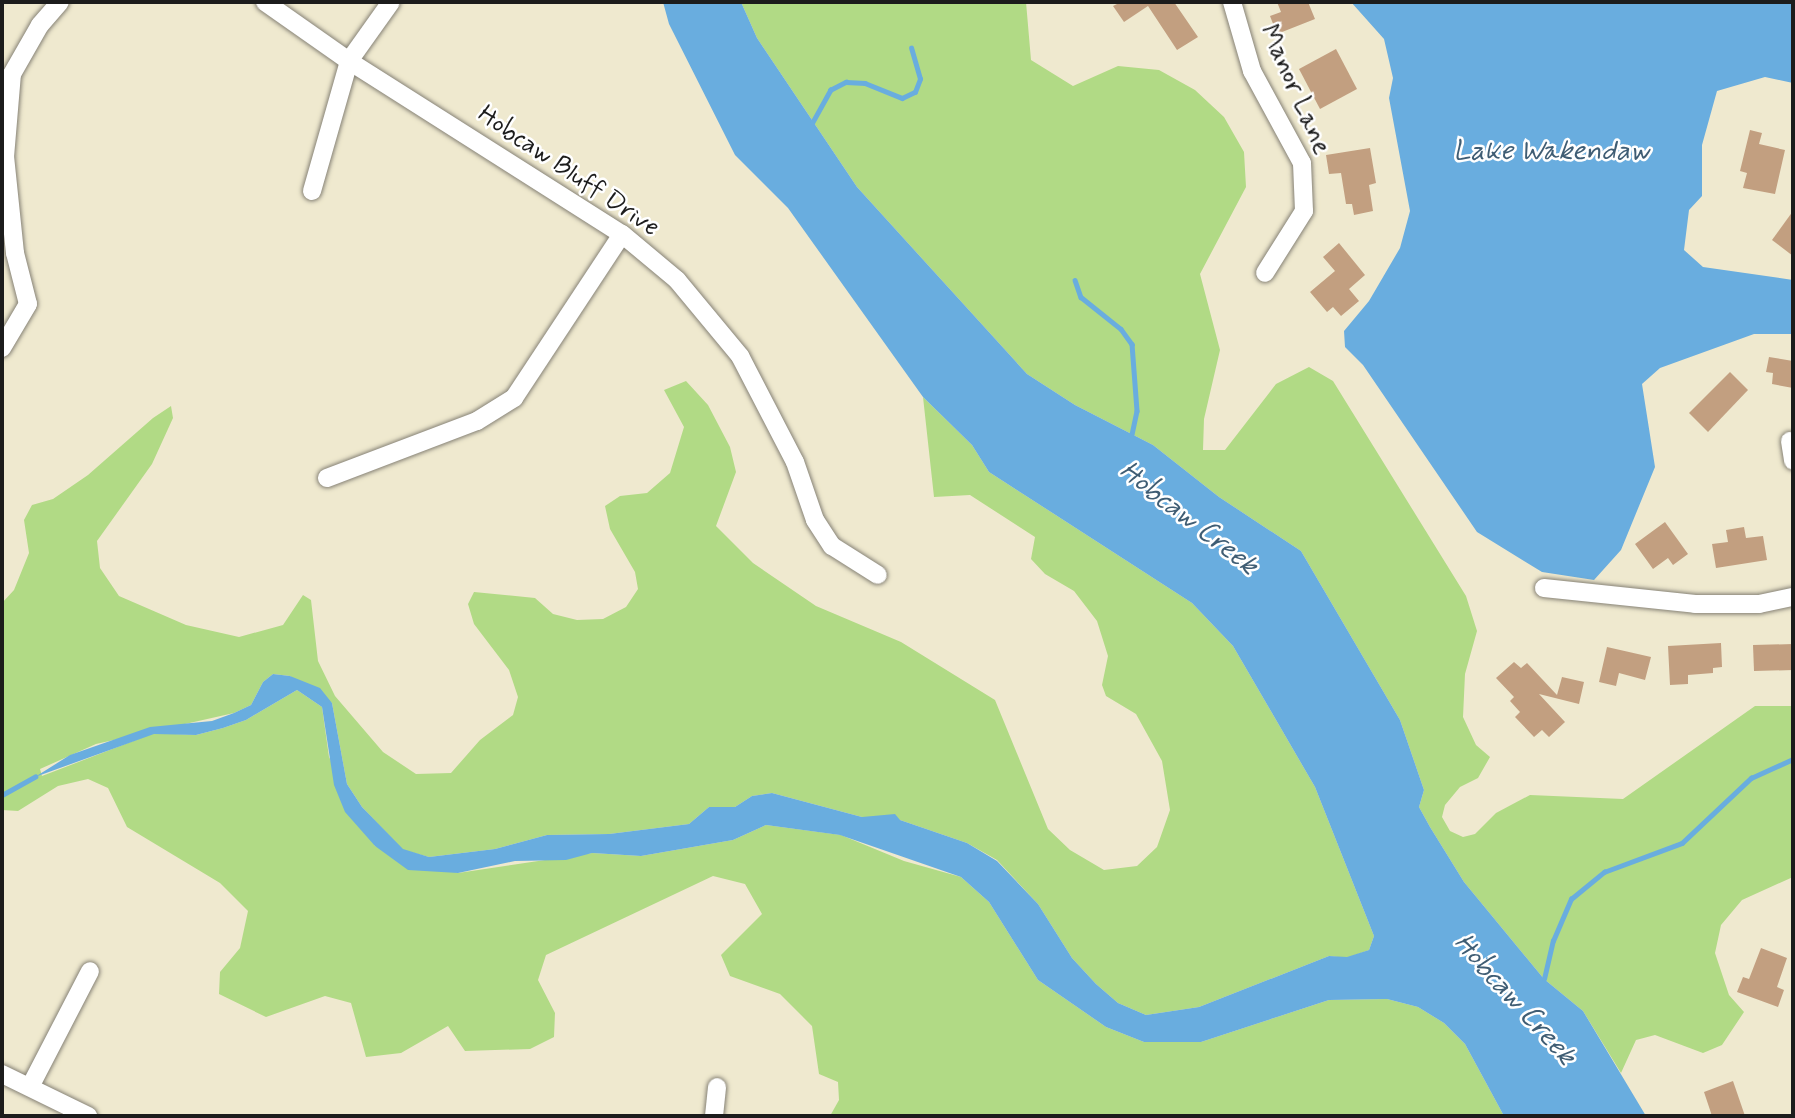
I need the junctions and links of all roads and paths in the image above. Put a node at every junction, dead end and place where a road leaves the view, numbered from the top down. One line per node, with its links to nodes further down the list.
1 (60, 2): 9 (street)
2 (265, 2): 5 (street, Hobcaw Bluff Drive)
3 (391, 2): 5 (street)
4 (1232, 2): 8 (street, Manor Lane)
5 (349, 61): 6 (street); 7 (street, Hobcaw Bluff Drive)
6 (312, 191)
7 (622, 234): 12 (street); 13 (street, Hobcaw Bluff Drive)
8 (1265, 273)
9 (2, 348)
10 (1790, 441): 11 (street)
11 (1793, 461)
12 (327, 478)
13 (878, 575)
14 (1544, 588): 15 (street)
15 (1793, 597)
16 (90, 971): 18 (street)
17 (2, 1074): 18 (street)
18 (31, 1085): 20 (street)
19 (716, 1087): 21 (street)
20 (88, 1116)
21 (714, 1116)

